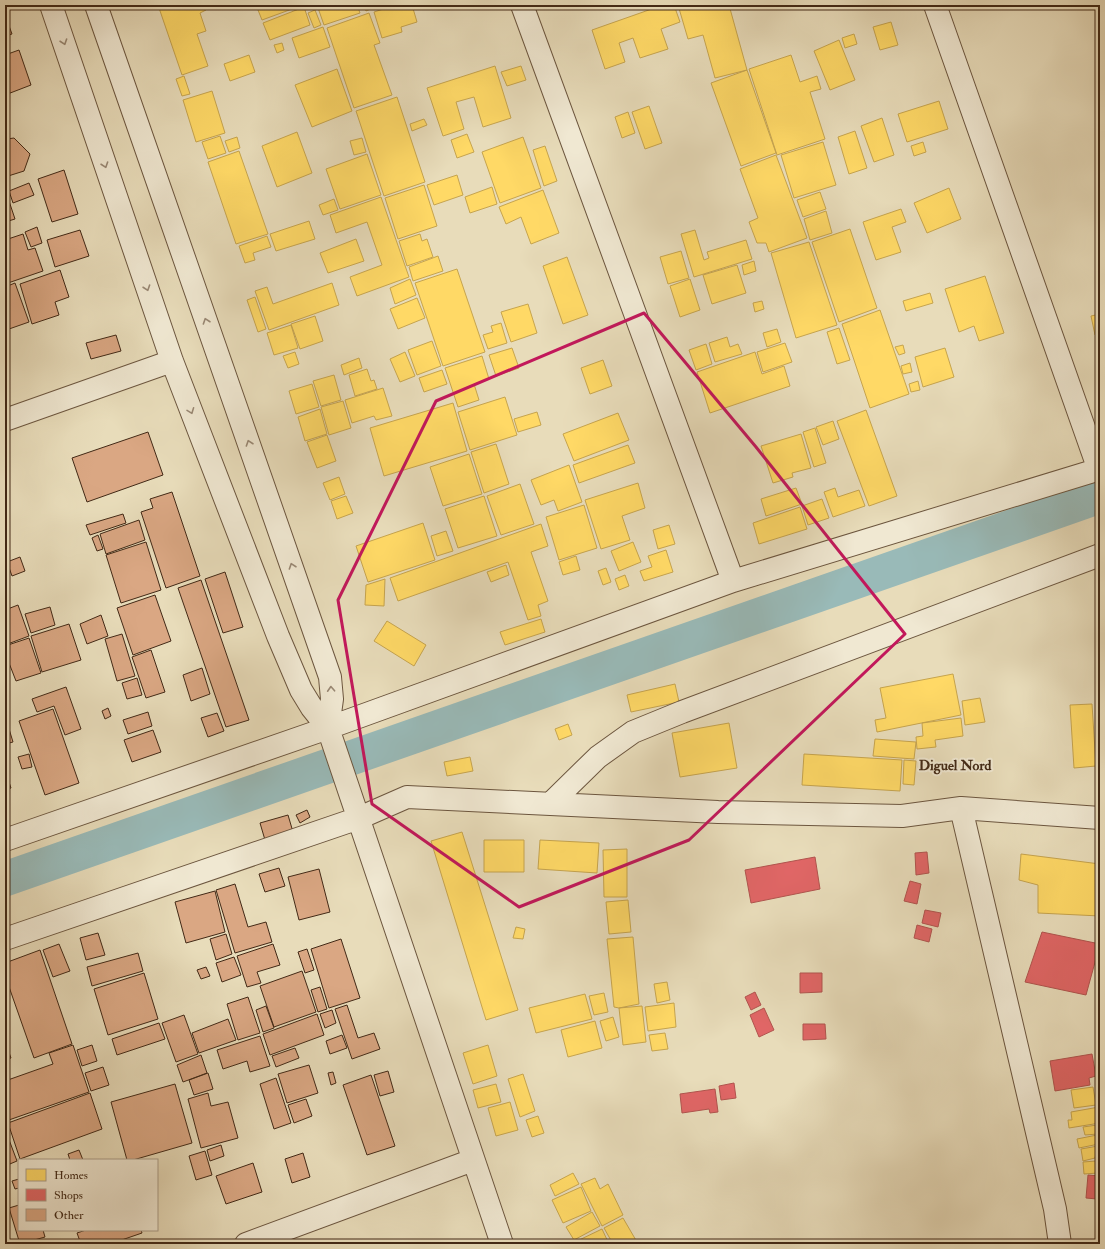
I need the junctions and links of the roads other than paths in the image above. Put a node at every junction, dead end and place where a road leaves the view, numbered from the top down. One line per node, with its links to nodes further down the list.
1 (51, 5): 5 (street, one-way to 5)
2 (96, 5): 10 (street, one-way to 2)
3 (522, 5): 9 (street)
4 (935, 5): 7 (street)
5 (172, 361): 6 (street); 10 (street, one-way to 10)
6 (5, 420)
7 (1099, 469): 9 (street)
8 (1100, 555): 11 (street)
9 (733, 581): 10 (street)
10 (331, 737): 13 (street); 15 (street)
11 (551, 803): 12 (street); 13 (street)
12 (961, 808): 14 (street); 20 (street)
13 (358, 818): 16 (street); 17 (street)
14 (1100, 818)
15 (5, 840)
16 (5, 939)
17 (473, 1160): 18 (street); 19 (street)
18 (246, 1244)
19 (502, 1244)
20 (1060, 1244)

